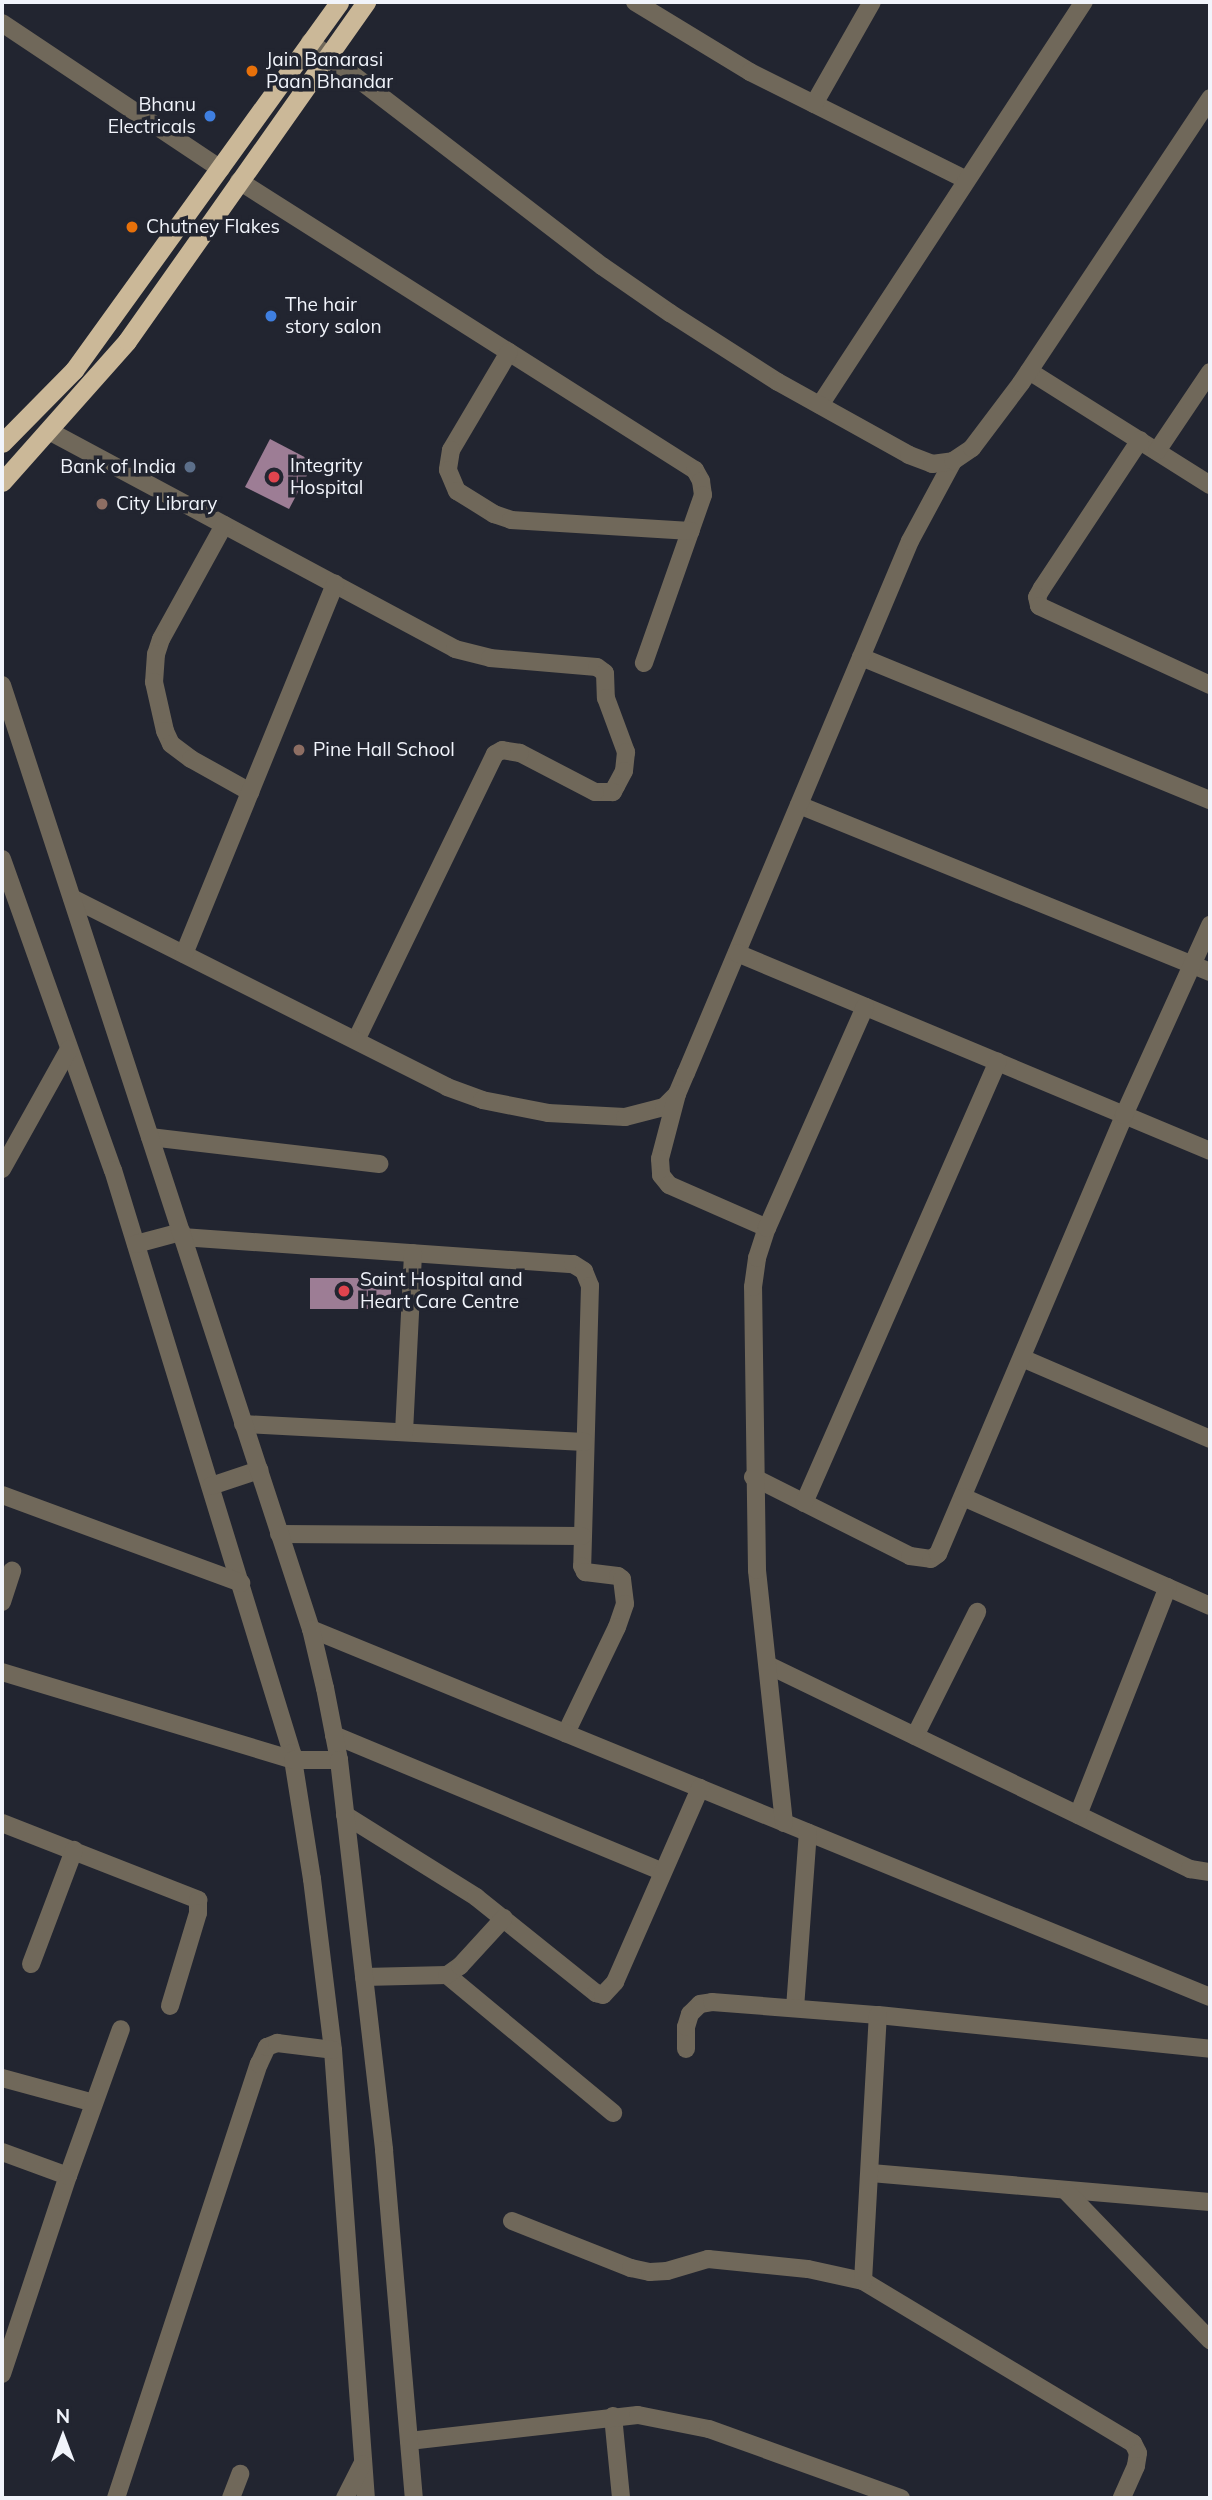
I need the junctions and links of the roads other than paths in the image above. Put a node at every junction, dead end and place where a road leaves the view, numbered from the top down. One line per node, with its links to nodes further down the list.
1 (339, 2): 8 (highway)
2 (366, 2): 9 (highway)
3 (635, 2): 6 (street)
4 (872, 2): 11 (street)
5 (1084, 2): 13 (street)
6 (653, 7): 11 (street)
7 (2, 23): 12 (street)
8 (310, 42): 9 (street); 12 (highway)
9 (326, 56): 14 (highway); 18 (street)
10 (1210, 98): 16 (street)
11 (814, 104): 13 (street)
12 (221, 169): 21 (highway)
13 (965, 179): 18 (street)
14 (239, 181): 15 (street); 19 (highway)
15 (509, 352): 27 (street); 27 (street)
16 (1029, 371): 20 (street); 23 (street)
17 (1210, 372): 22 (street)
18 (820, 405): 23 (street)
19 (49, 431): 24 (highway); 26 (street)
20 (1140, 440): 22 (street); 32 (street)
21 (2, 443)
22 (1157, 451): 25 (street)
23 (953, 461): 29 (street)
24 (2, 482)
25 (1210, 485)
26 (224, 525): 28 (street); 33 (street)
27 (691, 531): 30 (street)
28 (335, 584): 33 (street); 45 (street)
29 (861, 657): 34 (street); 35 (street)
30 (644, 663)
31 (2, 685): 38 (street)
32 (1210, 685)
33 (250, 792): 41 (street)
34 (1210, 800)
35 (799, 805): 40 (street); 42 (street)
36 (2, 859): 37 (street)
37 (7, 894): 46 (street)
38 (72, 898): 41 (street); 50 (street)
39 (1210, 925): 42 (street)
40 (737, 953): 44 (street); 48 (street)
41 (184, 954): 45 (street)
42 (1193, 965): 43 (street); 49 (street)
43 (1210, 972)
44 (865, 1007): 47 (street); 54 (street)
45 (356, 1040): 48 (street)
46 (69, 1049): 53 (street); 56 (street)
47 (998, 1062): 49 (street); 68 (street)
48 (677, 1094): 54 (street)
49 (1124, 1115): 51 (street); 58 (street)
50 (150, 1137): 52 (street); 55 (street)
51 (1210, 1151)
52 (379, 1164)
53 (2, 1169)
54 (767, 1228): 64 (street)
55 (177, 1235): 56 (street); 57 (street); 59 (street)
56 (142, 1242): 65 (street)
57 (413, 1253): 60 (street); 62 (street)
58 (1022, 1358): 61 (street); 67 (street)
59 (243, 1424): 60 (street); 63 (street)
60 (404, 1432): 62 (street)
61 (1210, 1439)
62 (585, 1441): 70 (street)
63 (252, 1473): 65 (street); 69 (street)
64 (753, 1476): 68 (street); 78 (street)
65 (216, 1484): 72 (street)
66 (2, 1495): 72 (street)
67 (963, 1497): 68 (street); 73 (street)
68 (804, 1503)
69 (279, 1534): 70 (street); 77 (street)
70 (582, 1536): 80 (street)
71 (12, 1572): 74 (street)
72 (241, 1583): 84 (street)
73 (1168, 1587): 75 (street); 87 (street)
74 (2, 1602)
75 (1210, 1606)
76 (977, 1612): 82 (street)
77 (310, 1629): 80 (street); 81 (street)
78 (768, 1665): 82 (street); 89 (street)
79 (2, 1672): 84 (street)
80 (566, 1734): 85 (street)
81 (334, 1735): 83 (street); 92 (street)
82 (915, 1737): 87 (street)
83 (332, 1759): 84 (street); 86 (street)
84 (299, 1760): 105 (street)
85 (700, 1788): 89 (street); 92 (street)
86 (345, 1815): 94 (street); 97 (street)
87 (1078, 1815): 93 (street)
88 (2, 1823): 91 (street)
89 (785, 1823): 90 (street)
90 (808, 1832): 98 (street); 100 (street)
91 (74, 1850): 95 (street); 99 (street)
92 (663, 1872): 94 (street)
93 (1210, 1872)
94 (504, 1918): 96 (street)
95 (31, 1964)
96 (447, 1975): 97 (street); 108 (street)
97 (364, 1977): 119 (street)
98 (1210, 1997)
99 (170, 2006)
100 (794, 2008): 101 (street); 103 (street)
101 (878, 2015): 104 (street); 110 (street)
102 (121, 2029): 107 (street)
103 (685, 2049)
104 (1210, 2049)
105 (332, 2050): 120 (street); 122 (street)
106 (2, 2078): 107 (street)
107 (94, 2103): 111 (street)
108 (613, 2113)
109 (2, 2152): 111 (street)
110 (871, 2173): 112 (street); 115 (street)
111 (68, 2176): 117 (street)
112 (1065, 2190): 113 (street); 116 (street)
113 (1210, 2202)
114 (512, 2221): 115 (street)
115 (863, 2281): 129 (street)
116 (1210, 2340)
117 (2, 2374)
118 (614, 2416): 119 (street); 127 (street); 128 (street)
119 (409, 2441): 126 (street)
120 (362, 2463): 124 (street); 125 (street)
121 (240, 2474): 123 (street)
122 (116, 2498)
123 (231, 2498)
124 (345, 2498)
125 (366, 2498)
126 (414, 2498)
127 (621, 2498)
128 (901, 2498)
129 (1122, 2498)

